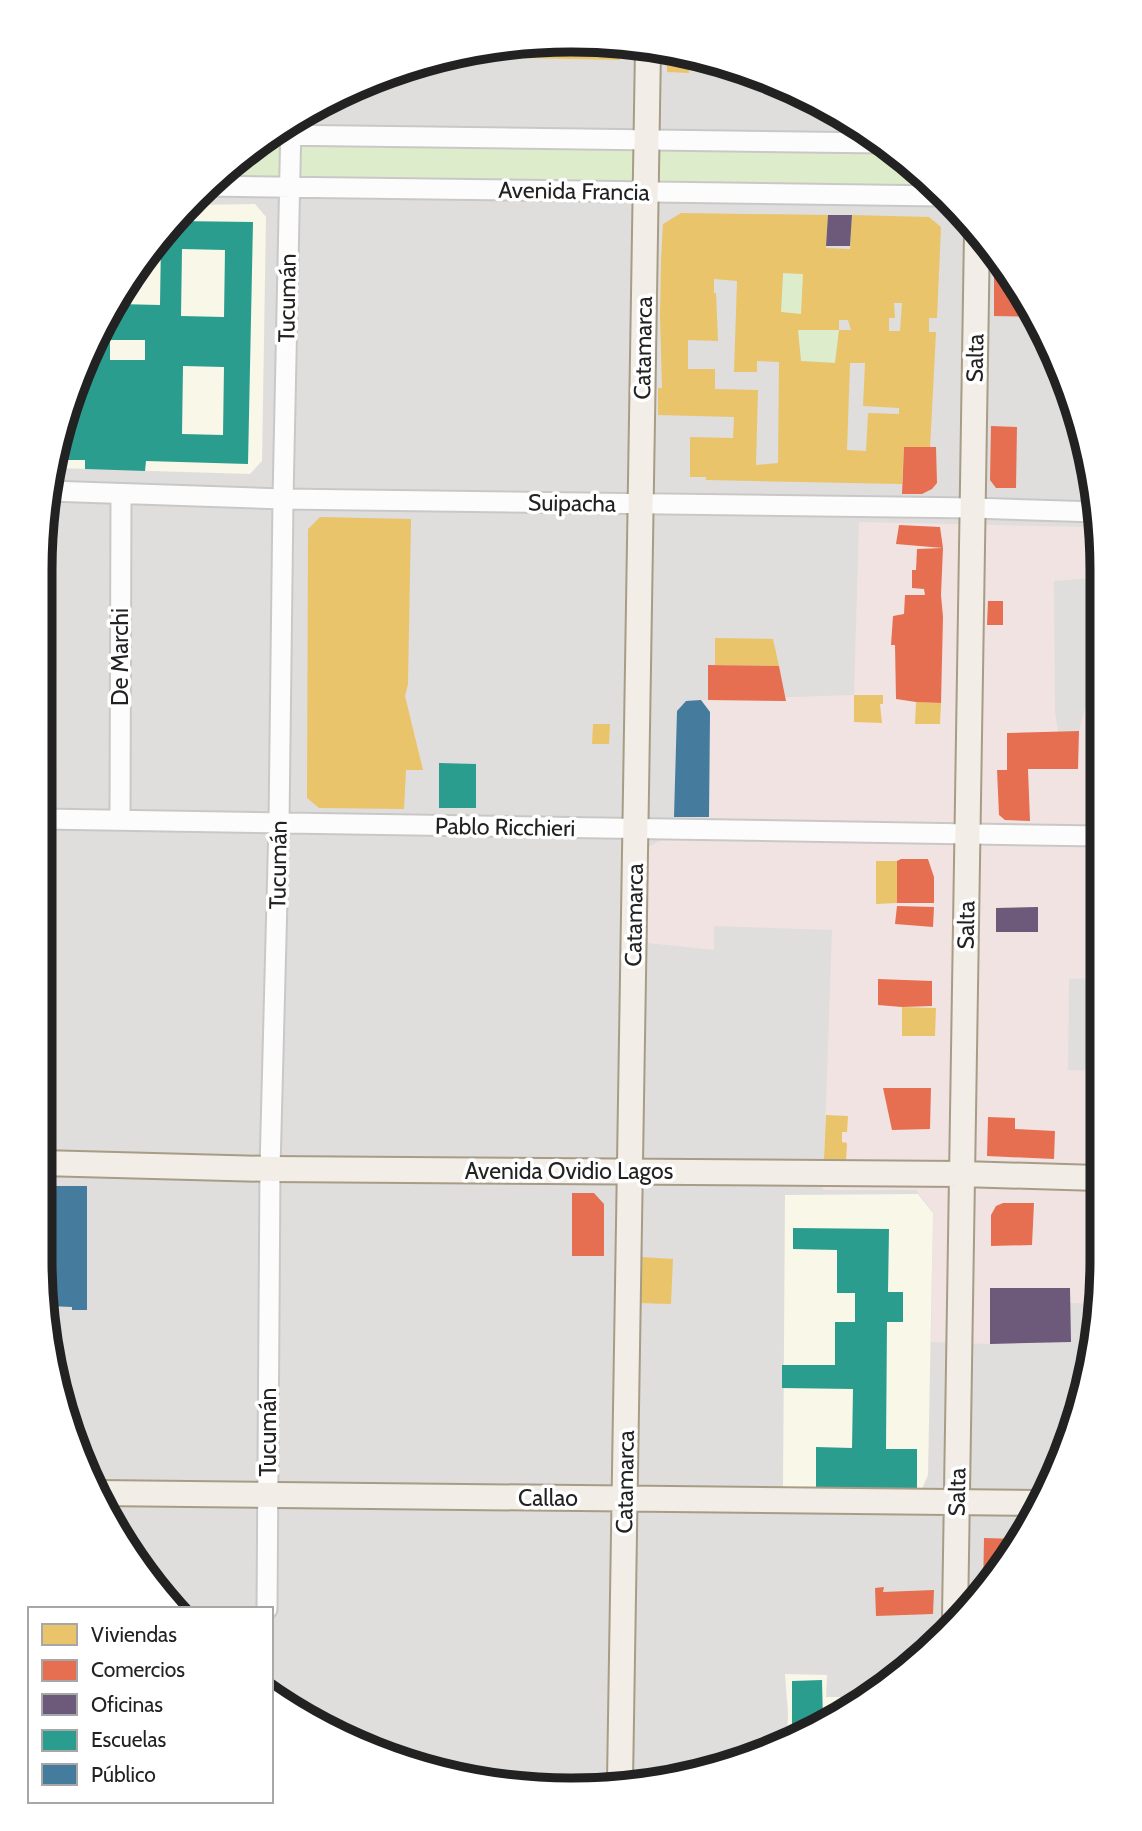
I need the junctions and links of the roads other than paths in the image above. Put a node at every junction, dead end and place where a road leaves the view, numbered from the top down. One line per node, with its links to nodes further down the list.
1 (648, 58): 4 (main road, Catamarca)
2 (297, 131): 4 (street)
3 (286, 138): 7 (street, Tucumán)
4 (646, 140): 5 (street); 8 (main road, Catamarca)
5 (863, 143)
6 (223, 186): 7 (street, Avenida Francia)
7 (289, 188): 8 (street, Avenida Francia); 13 (street, Tucumán)
8 (645, 192): 9 (street, Avenida Francia); 14 (main road, Catamarca)
9 (929, 196)
10 (977, 248): 15 (main road, Salta)
11 (59, 491): 12 (street, Suipacha)
12 (121, 494): 13 (street, Suipacha); 18 (street, De Marchi)
13 (283, 499): 14 (street, Suipacha); 19 (street, Tucumán)
14 (640, 504): 15 (street, Suipacha); 20 (main road, Catamarca)
15 (972, 508): 16 (street, Suipacha); 21 (main road, Salta)
16 (1086, 512)
17 (52, 819): 18 (street, Pablo Ricchieri)
18 (120, 820): 19 (street, Pablo Ricchieri)
19 (279, 823): 20 (street, Pablo Ricchieri); 24 (street, Tucumán)
20 (635, 829): 21 (street, Pablo Ricchieri); 25 (main road, Catamarca)
21 (968, 834): 22 (street, Pablo Ricchieri); 26 (main road, Salta)
22 (1090, 836)
23 (52, 1163): 24 (main road, Avenida Ovidio Lagos)
24 (270, 1169): 25 (main road, Avenida Ovidio Lagos); 29 (street, Tucumán)
25 (630, 1172): 26 (main road, Avenida Ovidio Lagos); 30 (main road, Catamarca)
26 (962, 1174): 27 (main road, Avenida Ovidio Lagos); 31 (main road, Salta)
27 (1090, 1178)
28 (108, 1493): 29 (main road, Callao)
29 (268, 1496): 30 (main road, Callao); 33 (street, Tucumán)
30 (624, 1499): 31 (main road, Callao); 35 (main road, Catamarca)
31 (957, 1501): 32 (main road, Callao); 34 (main road, Salta)
32 (1029, 1503)
33 (267, 1607)
34 (955, 1608)
35 (620, 1776)

